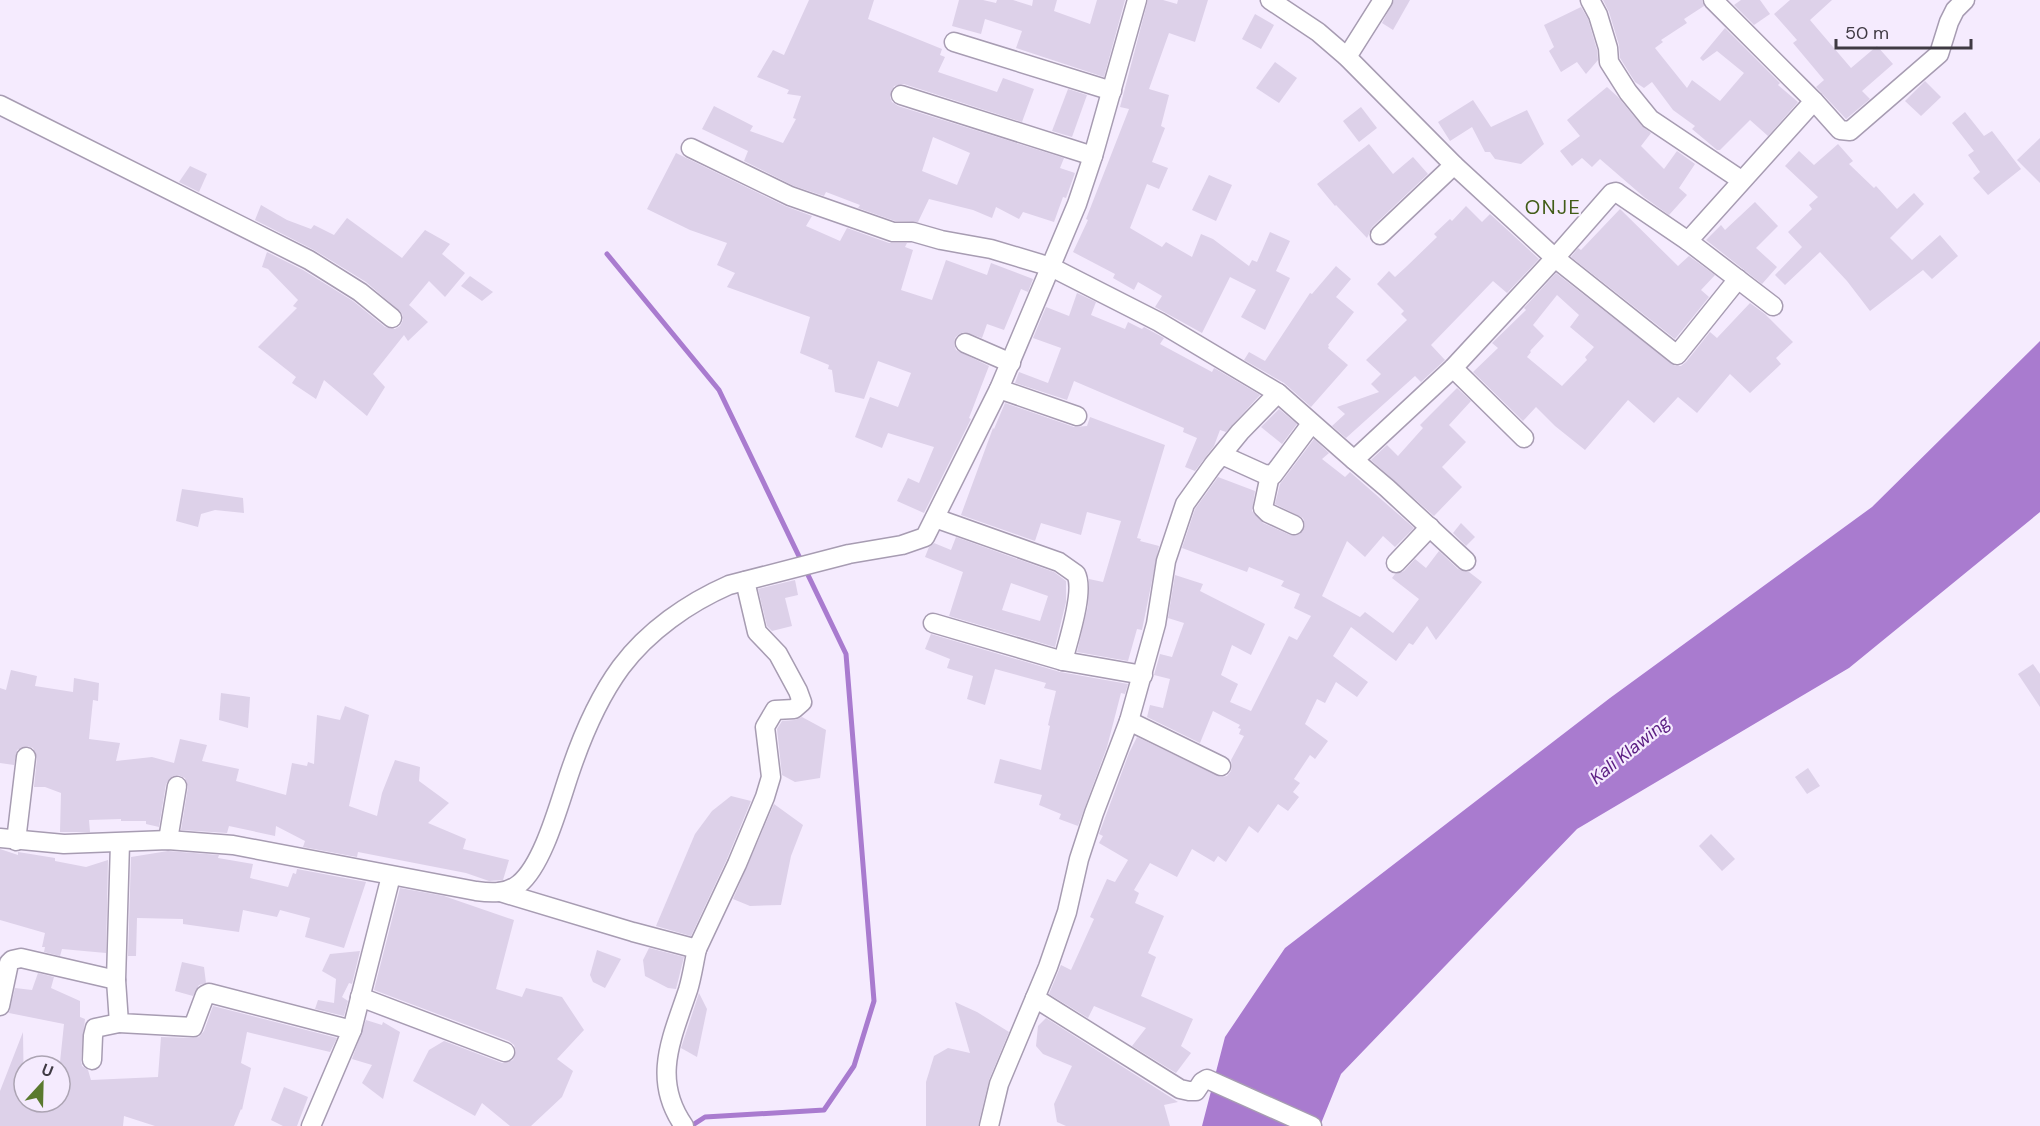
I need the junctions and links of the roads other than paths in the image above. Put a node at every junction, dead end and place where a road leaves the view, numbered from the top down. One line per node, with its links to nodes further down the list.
1 (1137, 0): 9 (street)
2 (1270, 0): 8 (street)
3 (1383, 0): 8 (street)
4 (1590, 0): 16 (street)
5 (1713, 0): 11 (street)
6 (1965, 0): 11 (street)
7 (954, 42): 9 (street)
8 (1347, 57): 15 (street)
9 (1112, 91): 14 (street)
10 (901, 95): 14 (street)
11 (1814, 101): 16 (street)
12 (0, 105): 23 (street)
13 (692, 148): 20 (street)
14 (1094, 156): 20 (street)
15 (1454, 165): 17 (street); 19 (street)
16 (1741, 180): 18 (street)
17 (1380, 235)
18 (1688, 241): 19 (street); 21 (street)
19 (1555, 258): 21 (street); 26 (street)
20 (1051, 267): 25 (street); 28 (street)
21 (1738, 279): 22 (street)
22 (1773, 306)
23 (392, 318)
24 (965, 343): 25 (street)
25 (1011, 363): 27 (street)
26 (1453, 368): 31 (street); 33 (street)
27 (999, 389): 29 (street); 35 (street)
28 (1278, 393): 30 (street); 32 (street)
29 (1077, 416)
30 (1311, 424): 33 (street); 34 (street)
31 (1524, 438)
32 (1222, 455): 34 (street); 43 (street)
33 (1354, 460): 37 (street)
34 (1270, 475): 36 (street)
35 (935, 518): 40 (street); 42 (street)
36 (1294, 525)
37 (1430, 527): 38 (street); 39 (street)
38 (1466, 561)
39 (1396, 563)
40 (745, 581): 52 (street); 53 (street)
41 (933, 623): 42 (street)
42 (1063, 661): 43 (street)
43 (1143, 675): 44 (street)
44 (1129, 721): 46 (street); 56 (street)
45 (26, 757): 48 (street)
46 (1221, 766)
47 (177, 786): 49 (street)
48 (8, 839): 50 (street)
49 (168, 840): 50 (street); 51 (street)
50 (120, 843): 54 (street)
51 (391, 876): 52 (street); 55 (street)
52 (500, 892): 53 (street)
53 (697, 949): 63 (street)
54 (116, 980): 57 (street); 58 (street)
55 (360, 997): 59 (street); 60 (street)
56 (1035, 998): 64 (street); 65 (street)
57 (0, 1006)
58 (119, 1023): 59 (street); 61 (street)
59 (352, 1030): 62 (street)
60 (505, 1052)
61 (92, 1060)
62 (311, 1126)
63 (684, 1126)
64 (989, 1126)
65 (1312, 1126)

